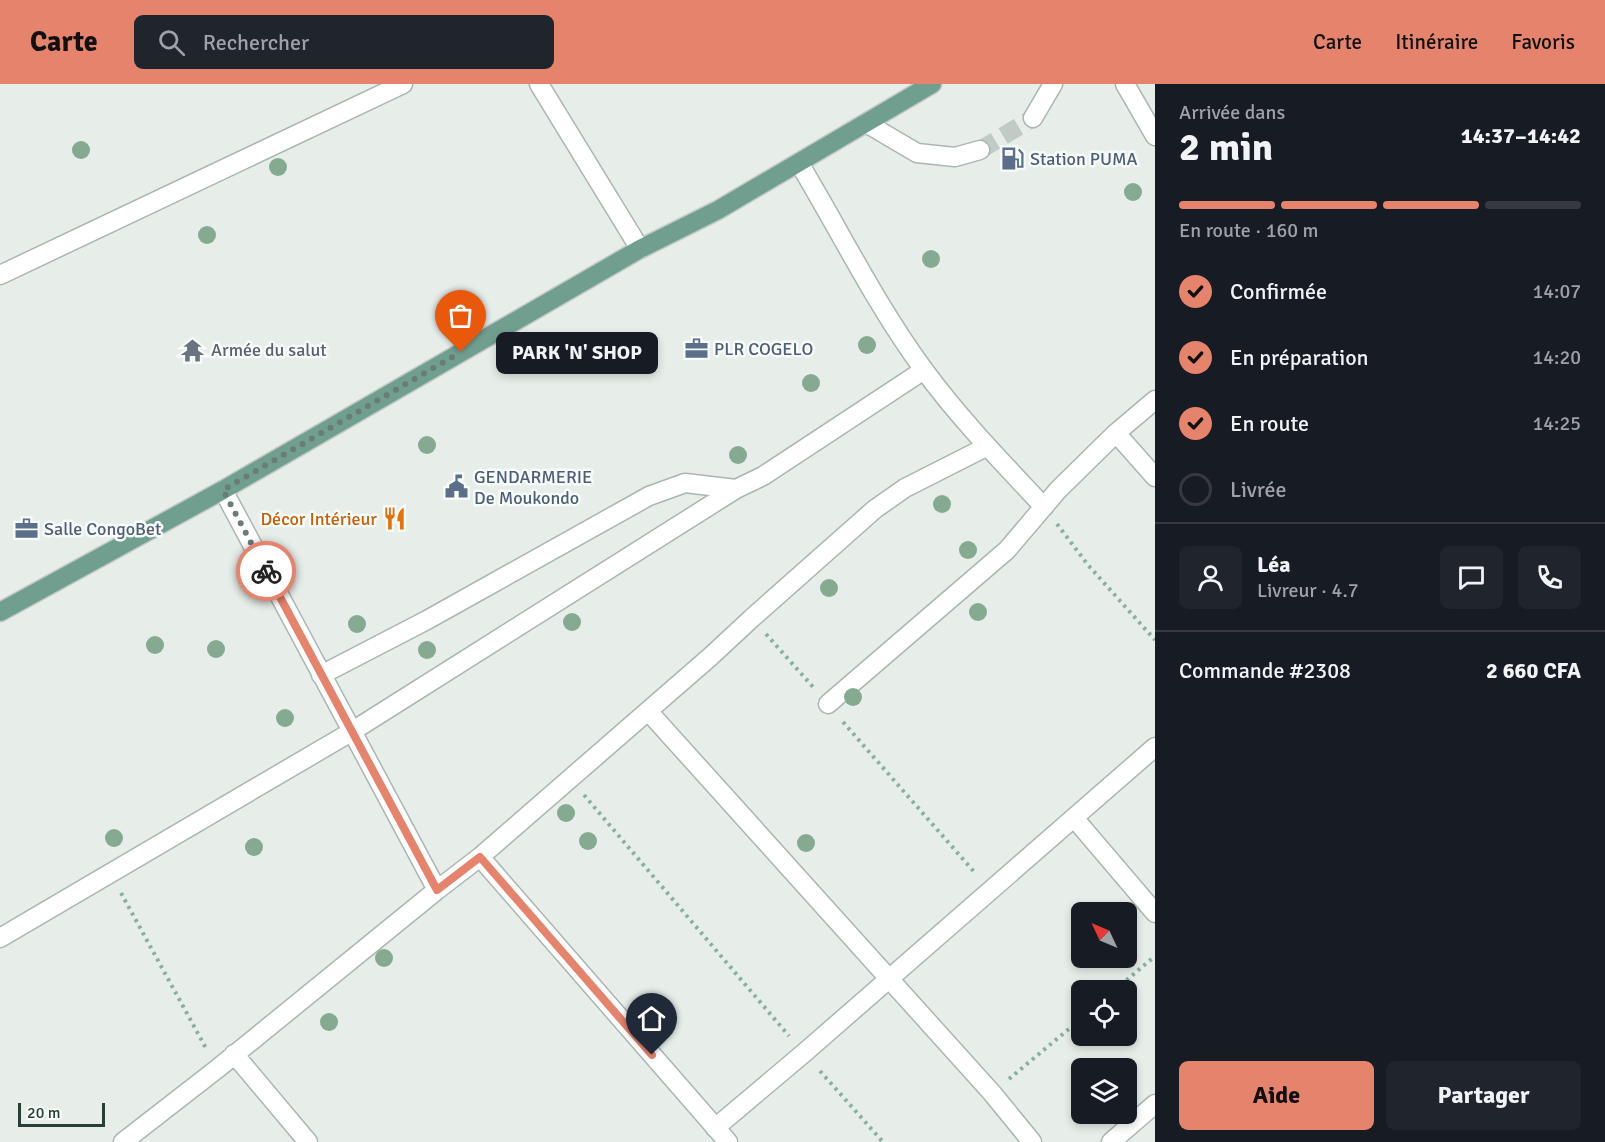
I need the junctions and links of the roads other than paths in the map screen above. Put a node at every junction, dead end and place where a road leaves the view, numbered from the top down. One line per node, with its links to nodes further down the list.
1 (404, 84): 12 (street)
2 (539, 84): 11 (street)
3 (932, 84): 7 (main road)
4 (1053, 84): 6 (street)
5 (1125, 84): 8 (street)
6 (1032, 118)
7 (866, 123): 9 (street); 10 (main road)
8 (1155, 136)
9 (980, 150)
10 (799, 163): 11 (main road); 13 (street)
11 (640, 249): 19 (main road)
12 (0, 275)
13 (924, 370): 16 (street); 18 (street)
14 (1155, 400): 15 (street)
15 (1116, 433): 17 (street); 20 (street)
16 (986, 447): 20 (street); 24 (street)
17 (1155, 477)
18 (736, 489): 22 (street); 25 (street)
19 (223, 490): 21 (main road); 22 (street)
20 (1044, 507): 23 (street)
21 (0, 612)
22 (321, 675): 25 (street)
23 (828, 705)
24 (648, 711): 28 (street); 32 (street)
25 (351, 732): 29 (street); 31 (street)
26 (1155, 747): 27 (street)
27 (1075, 819): 30 (street); 32 (street)
28 (480, 857): 29 (street); 35 (street)
29 (437, 890): 33 (street)
30 (1155, 913)
31 (0, 938)
32 (888, 979): 35 (street); 39 (street)
33 (234, 1054): 36 (street); 37 (street)
34 (1155, 1104): 40 (street)
35 (715, 1128): 38 (street)
36 (123, 1142)
37 (308, 1142)
38 (728, 1142)
39 (1032, 1142)
40 (1112, 1142)

